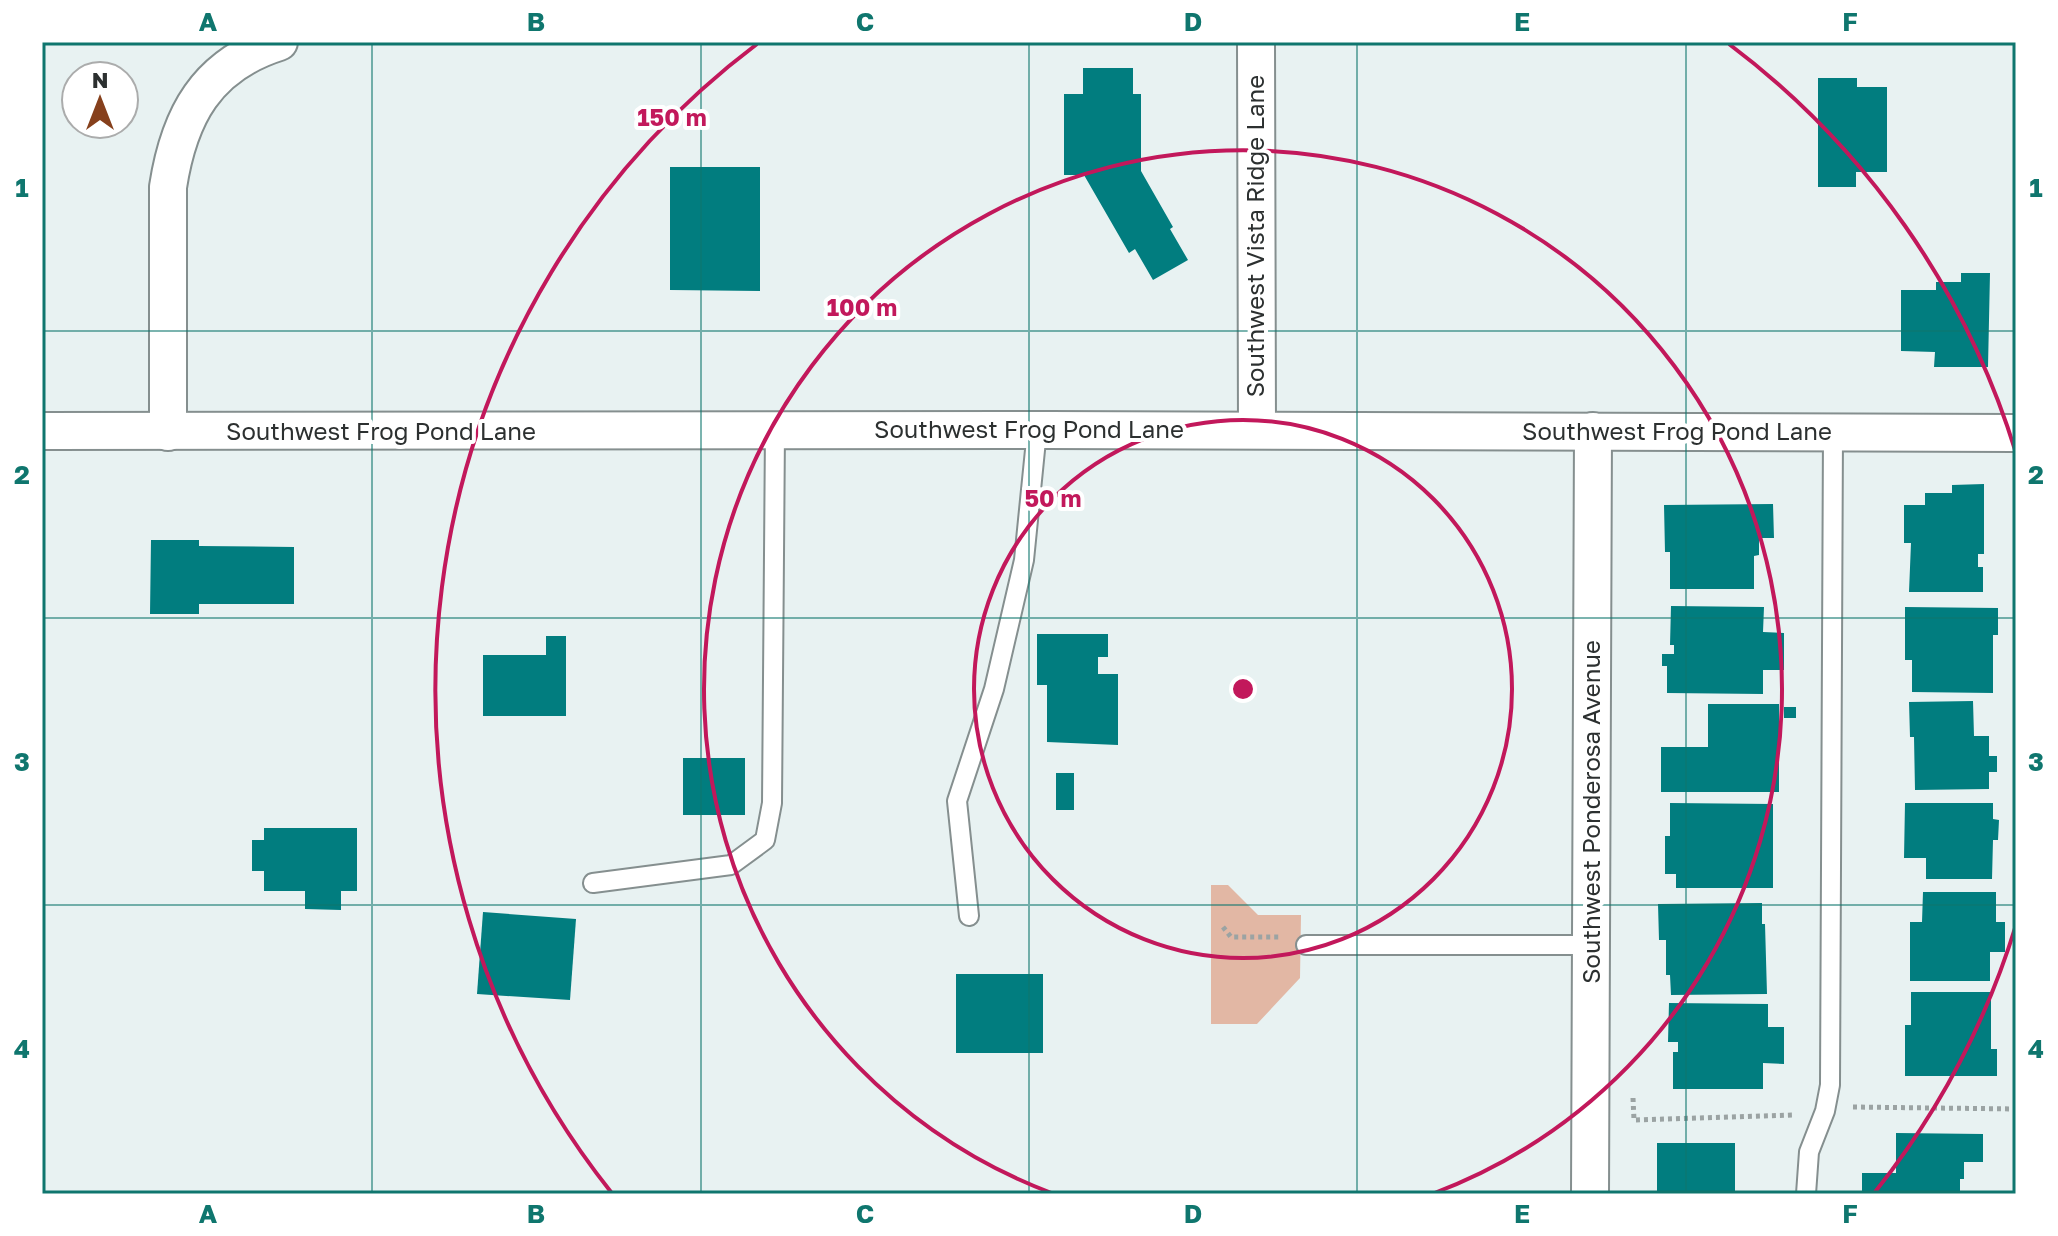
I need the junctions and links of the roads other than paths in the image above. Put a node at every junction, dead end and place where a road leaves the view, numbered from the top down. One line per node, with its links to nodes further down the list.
1 (279, 42): 8 (street)
2 (1256, 42): 5 (street, Southwest Vista Ridge Lane)
3 (775, 430): 4 (street, Southwest Frog Pond Lane); 8 (street, Southwest Frog Pond Lane); 11 (lane)
4 (1037, 430): 5 (street, Southwest Frog Pond Lane); 12 (lane)
5 (1257, 430): 7 (street, Southwest Frog Pond Lane)
6 (42, 431): 8 (street, Southwest Frog Pond Lane)
7 (1593, 431): 9 (street, Southwest Frog Pond Lane); 14 (street, Southwest Ponderosa Avenue)
8 (168, 432)
9 (1833, 433): 10 (street, Southwest Frog Pond Lane); 16 (lane)
10 (2016, 433)
11 (593, 883)
12 (969, 916)
13 (1306, 945): 14 (lane)
14 (1591, 945): 15 (street, Southwest Ponderosa Avenue)
15 (1590, 1194)
16 (1806, 1194)

